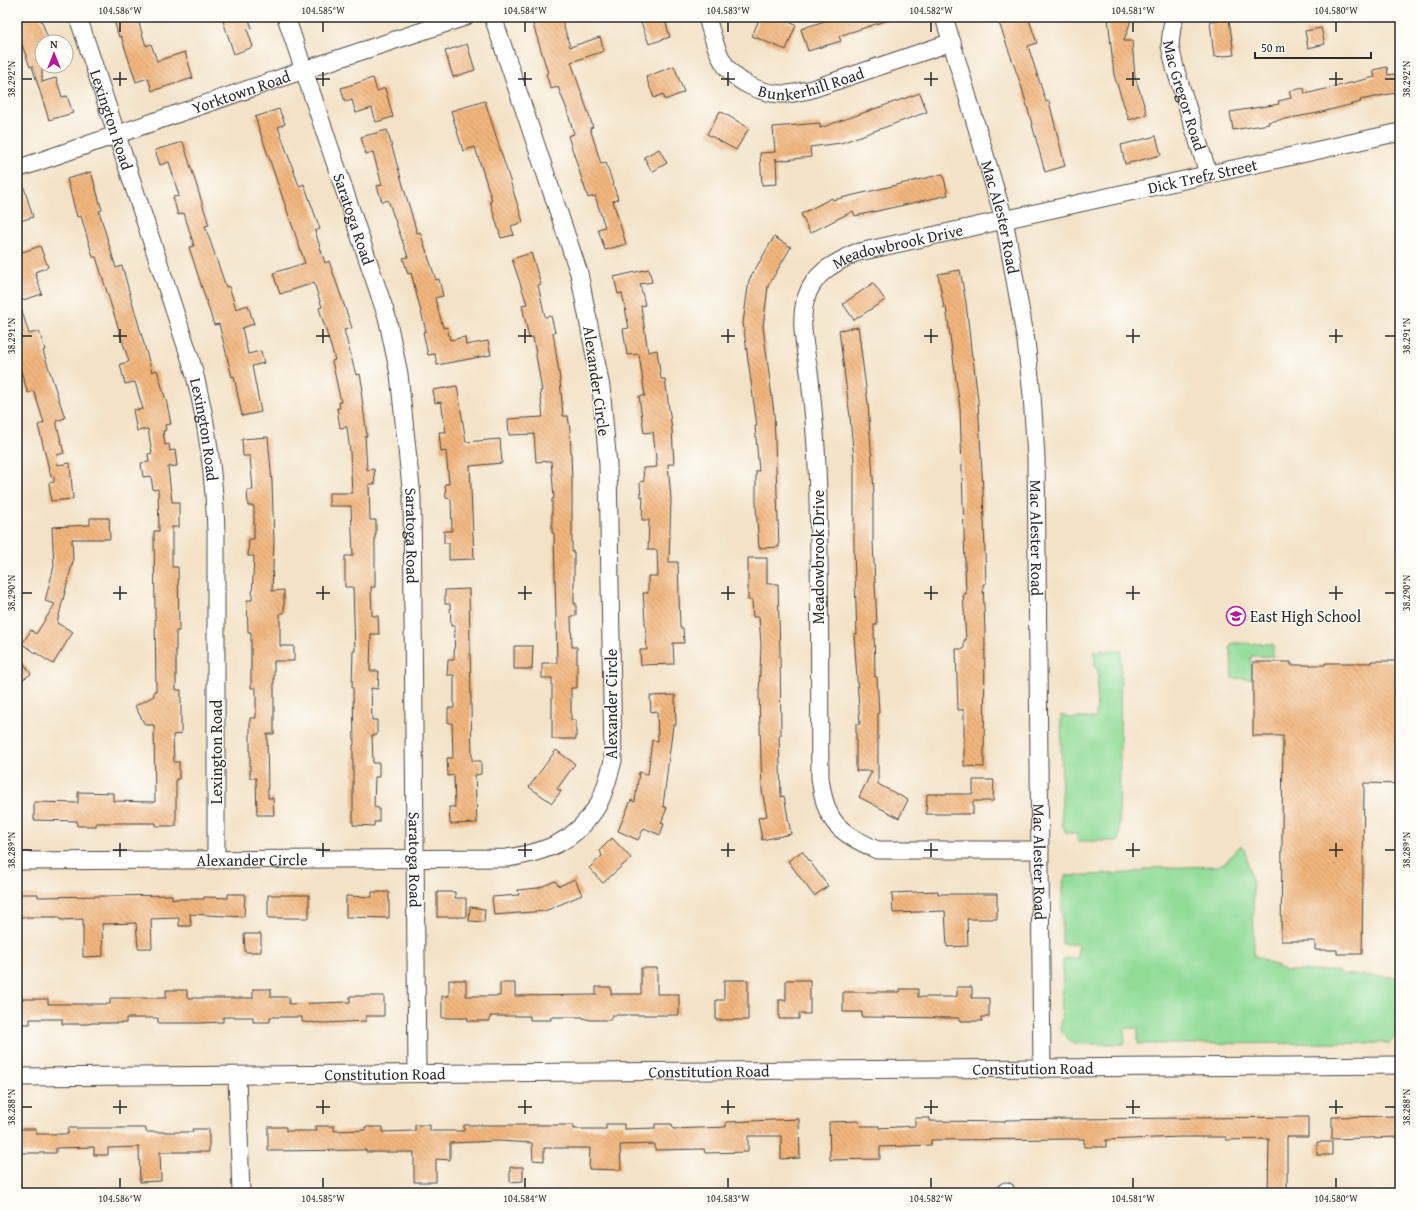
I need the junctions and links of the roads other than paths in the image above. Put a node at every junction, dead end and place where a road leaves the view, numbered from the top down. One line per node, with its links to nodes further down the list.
1 (78, 17): 11 (street, Lexington Road)
2 (286, 17): 9 (street, Saratoga Road)
3 (465, 17): 9 (street, Yorktown Road)
4 (493, 17): 16 (street, Alexander Circle)
5 (707, 17): 8 (street, Bunkerhill Road)
6 (944, 17): 8 (street, Mac Alester Road)
7 (1175, 17): 13 (street, Mac Gregor Road)
8 (952, 42): 14 (street, Mac Alester Road)
9 (304, 70): 11 (street, Yorktown Road); 16 (street, Saratoga Road)
10 (1400, 132): 13 (street, Dick Trefz Street)
11 (117, 134): 12 (street, Yorktown Road); 17 (street, Lexington Road)
12 (17, 169)
13 (1208, 173): 14 (street, Dick Trefz Street)
14 (1004, 219): 15 (street, Mac Alester Road); 15 (street, Meadowbrook Drive)
15 (1040, 850): 20 (street, Mac Alester Road)
16 (415, 859): 17 (street, Alexander Circle); 21 (street, Saratoga Road)
17 (216, 860): 18 (street, Alexander Circle)
18 (17, 862)
19 (1400, 1066): 20 (street, Constitution Road)
20 (1042, 1069): 21 (street, Constitution Road)
21 (417, 1073): 22 (street, Constitution Road)
22 (237, 1076): 23 (street, Constitution Road); 24 (street)
23 (17, 1077)
24 (241, 1193)

